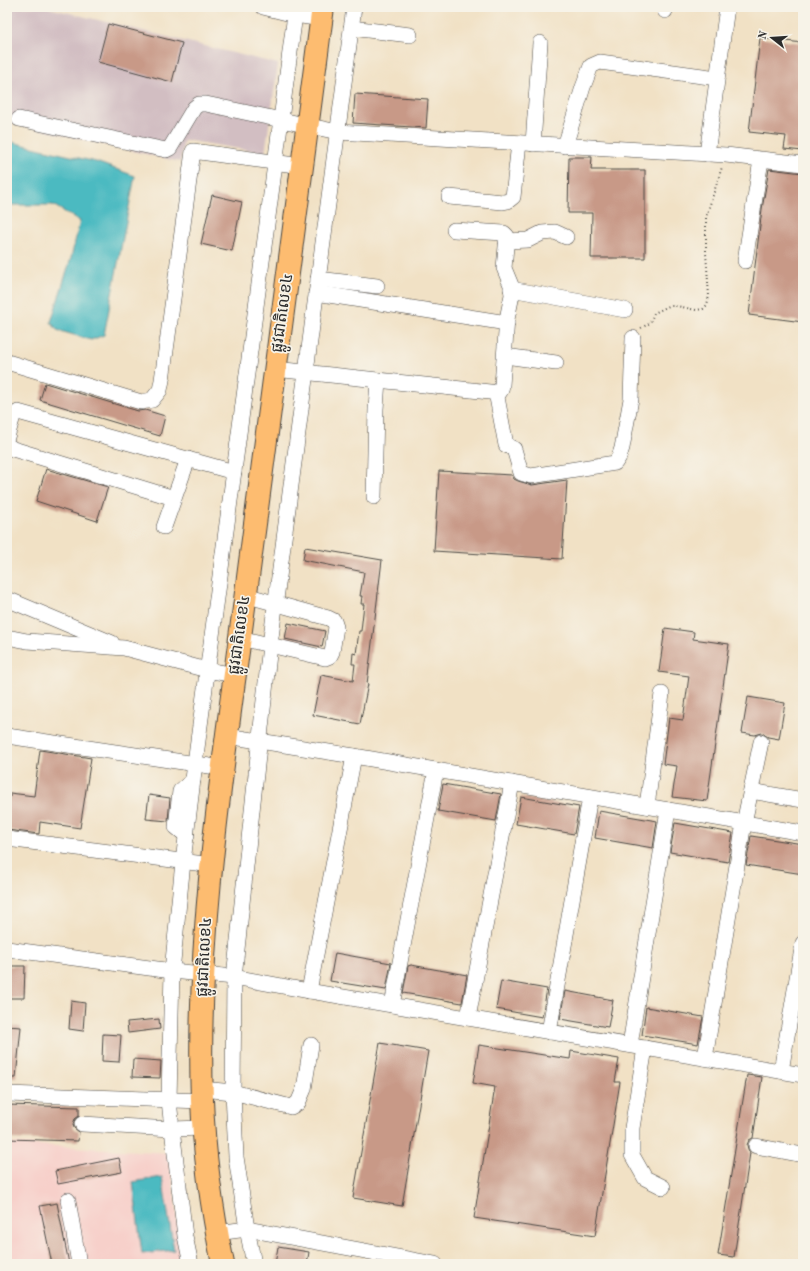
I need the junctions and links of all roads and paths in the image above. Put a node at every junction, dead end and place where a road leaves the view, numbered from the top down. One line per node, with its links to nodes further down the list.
1 (263, 7): 4 (street)
2 (354, 7): 6 (street)
3 (727, 7): 9 (street)
4 (295, 11): 5 (street); 11 (street)
5 (323, 13): 12 (highway, ផ្លូវជាតិលេខ៤)
6 (351, 28): 7 (street); 13 (street)
7 (410, 35)
8 (540, 43): 14 (street)
9 (717, 78): 15 (street); 16 (street)
10 (19, 119): 11 (street)
11 (281, 119): 12 (street); 19 (street)
12 (307, 126): 13 (street); 21 (highway, ផ្លូវជាតិលេខ៤)
13 (338, 132): 14 (street); 27 (street)
14 (526, 143): 15 (street); 22 (street)
15 (564, 146): 16 (street)
16 (707, 154): 17 (street)
17 (726, 155): 18 (street); 32 (path)
18 (762, 160): 20 (street); 26 (street)
19 (275, 162): 21 (street); 34 (street); 43 (street)
20 (803, 164)
21 (302, 166): 36 (highway, ផ្លូវជាតិលេខ៤)
22 (449, 197)
23 (454, 230): 25 (street)
24 (566, 237): 25 (street)
25 (506, 241): 29 (street)
26 (745, 261)
27 (317, 286): 28 (street); 31 (street); 37 (street)
28 (377, 286)
29 (511, 289): 30 (street); 31 (street)
30 (625, 310)
31 (507, 323): 33 (street)
32 (633, 338): 39 (street)
33 (505, 356): 35 (street); 39 (street)
34 (7, 362)
35 (556, 363)
36 (275, 369): 37 (street); 47 (highway, ផ្លូវជាតិលេខ៤)
37 (306, 372): 38 (street); 49 (street)
38 (378, 380): 39 (street); 44 (street)
39 (496, 392)
40 (7, 437): 42 (street)
41 (7, 445): 45 (street)
42 (188, 459): 43 (street); 45 (street)
43 (234, 472): 54 (street)
44 (374, 497)
45 (174, 498): 46 (street)
46 (164, 527)
47 (246, 595): 49 (street); 51 (highway, ផ្លូវជាតិលេខ៤)
48 (7, 599): 53 (street)
49 (276, 603): 52 (street); 52 (street)
50 (7, 636): 53 (street)
51 (240, 638): 52 (street); 55 (highway, ផ្លូវជាតិលេខ៤)
52 (270, 645): 59 (street)
53 (124, 648): 54 (street)
54 (207, 670): 55 (street); 62 (street)
55 (235, 675): 58 (highway, ផ្លូវជាតិលេខ៤)
56 (662, 694): 69 (street)
57 (7, 736): 62 (street)
58 (227, 736): 59 (street); 63 (highway, ផ្លូវជាតិលេខ៤)
59 (260, 741): 61 (street); 80 (street)
60 (761, 742): 66 (street)
61 (354, 756): 64 (street); 81 (street)
62 (195, 763): 63 (street); 74 (street)
63 (223, 768): 75 (highway, ផ្លូវជាតិលេខ៤)
64 (436, 770): 65 (street); 82 (street)
65 (512, 783): 67 (street); 83 (street)
66 (751, 791): 68 (street); 71 (street)
67 (590, 797): 69 (street); 84 (street)
68 (803, 800)
69 (647, 806): 70 (street)
70 (668, 810): 71 (street); 86 (street)
71 (744, 823): 72 (street); 88 (street)
72 (803, 833)
73 (7, 839): 74 (street)
74 (183, 862): 75 (street); 78 (street)
75 (212, 865): 79 (highway, ផ្លូវជាតិលេខ៤)
76 (803, 943): 89 (street)
77 (7, 949): 78 (street)
78 (172, 971): 79 (street); 94 (street)
79 (203, 974): 80 (street); 93 (highway, ផ្លូវជាតិលេខ៤)
80 (234, 977): 81 (street); 91 (street)
81 (309, 991): 82 (street)
82 (392, 1005): 83 (street)
83 (468, 1018): 84 (street)
84 (549, 1032): 86 (street)
85 (311, 1045): 91 (street)
86 (630, 1046): 87 (street)
87 (645, 1048): 88 (street); 100 (street)
88 (705, 1058): 89 (street)
89 (781, 1071): 90 (street)
90 (802, 1079)
91 (233, 1092): 93 (street); 102 (street)
92 (7, 1094): 94 (street)
93 (202, 1095): 94 (street); 96 (highway, ផ្លូវជាតិលេខ៤)
94 (170, 1100): 97 (street)
95 (82, 1124): 97 (street)
96 (204, 1128): 97 (street); 103 (highway, ផ្លូវជាតិលេខ៤)
97 (172, 1129): 105 (street)
98 (756, 1146): 99 (street)
99 (803, 1155)
100 (663, 1187)
101 (68, 1200): 104 (street)
102 (247, 1229): 103 (street); 107 (street); 108 (street)
103 (217, 1232): 106 (highway, ផ្លូវជាតិលេខ៤)
104 (79, 1264)
105 (191, 1264)
106 (223, 1264)
107 (254, 1264)
108 (435, 1264)

